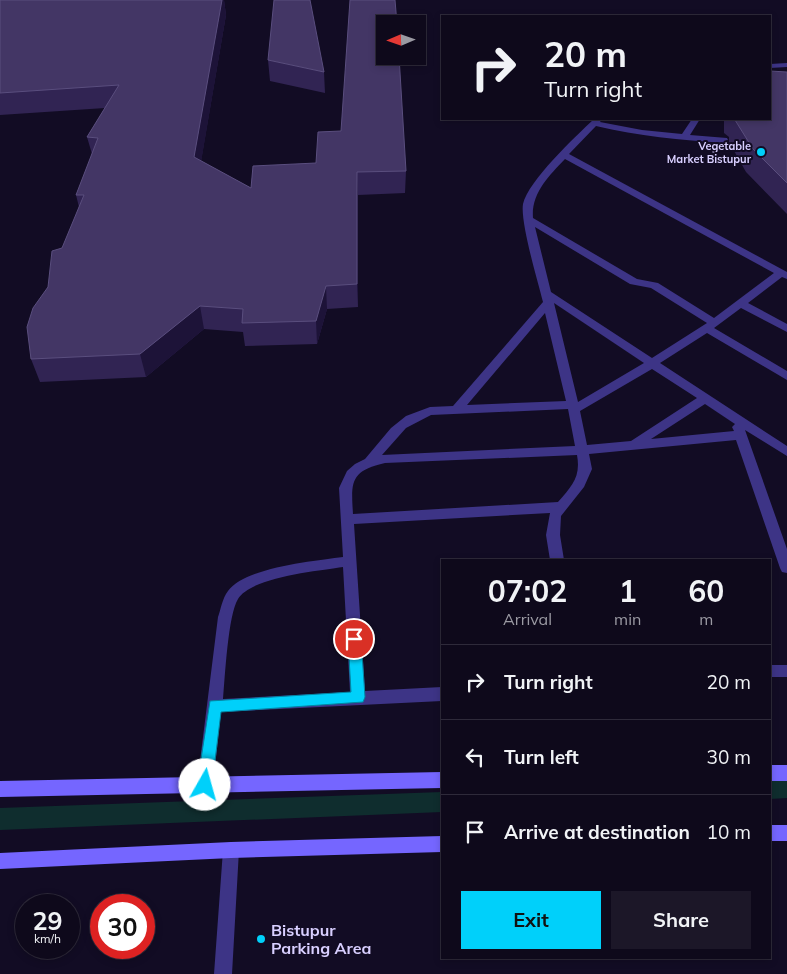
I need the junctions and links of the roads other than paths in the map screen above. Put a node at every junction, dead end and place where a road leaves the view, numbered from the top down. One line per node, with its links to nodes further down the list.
1 (787, 65): 2 (street)
2 (771, 66)
3 (695, 120): 5 (street)
4 (596, 121): 5 (street); 7 (street)
5 (684, 137): 6 (street)
6 (724, 140)
7 (565, 155): 8 (street); 9 (street)
8 (528, 219): 10 (street); 12 (street)
9 (784, 274): 11 (street)
10 (548, 298): 14 (street); 17 (street); 18 (street)
11 (741, 303): 12 (street); 13 (street)
12 (711, 325): 14 (street); 15 (street)
13 (787, 329)
14 (651, 364): 16 (street); 17 (street)
15 (787, 376)
16 (704, 399): 19 (street); 21 (street)
17 (574, 407): 18 (street); 22 (street)
18 (458, 408): 24 (street)
19 (736, 419): 20 (street); 23 (street)
20 (741, 435): 21 (street); 29 (street)
21 (634, 444): 22 (street)
22 (583, 450): 24 (street); 25 (street)
23 (787, 452)
24 (370, 462): 26 (street)
25 (562, 507): 26 (street); 27 (street)
26 (347, 519): 28 (street)
27 (558, 559)
28 (350, 562): 33 (street); 34 (street)
29 (787, 568)
30 (771, 671): 31 (street)
31 (787, 671)
32 (441, 694): 33 (street)
33 (358, 697): 34 (street)
34 (215, 706): 38 (street)
35 (771, 773): 36 (street)
36 (787, 773)
37 (441, 780): 38 (street)
38 (205, 785): 39 (street)
39 (0, 789)
40 (771, 833): 41 (street)
41 (787, 833)
42 (441, 844): 43 (street)
43 (231, 850): 44 (street); 45 (street)
44 (0, 861)
45 (223, 974)

